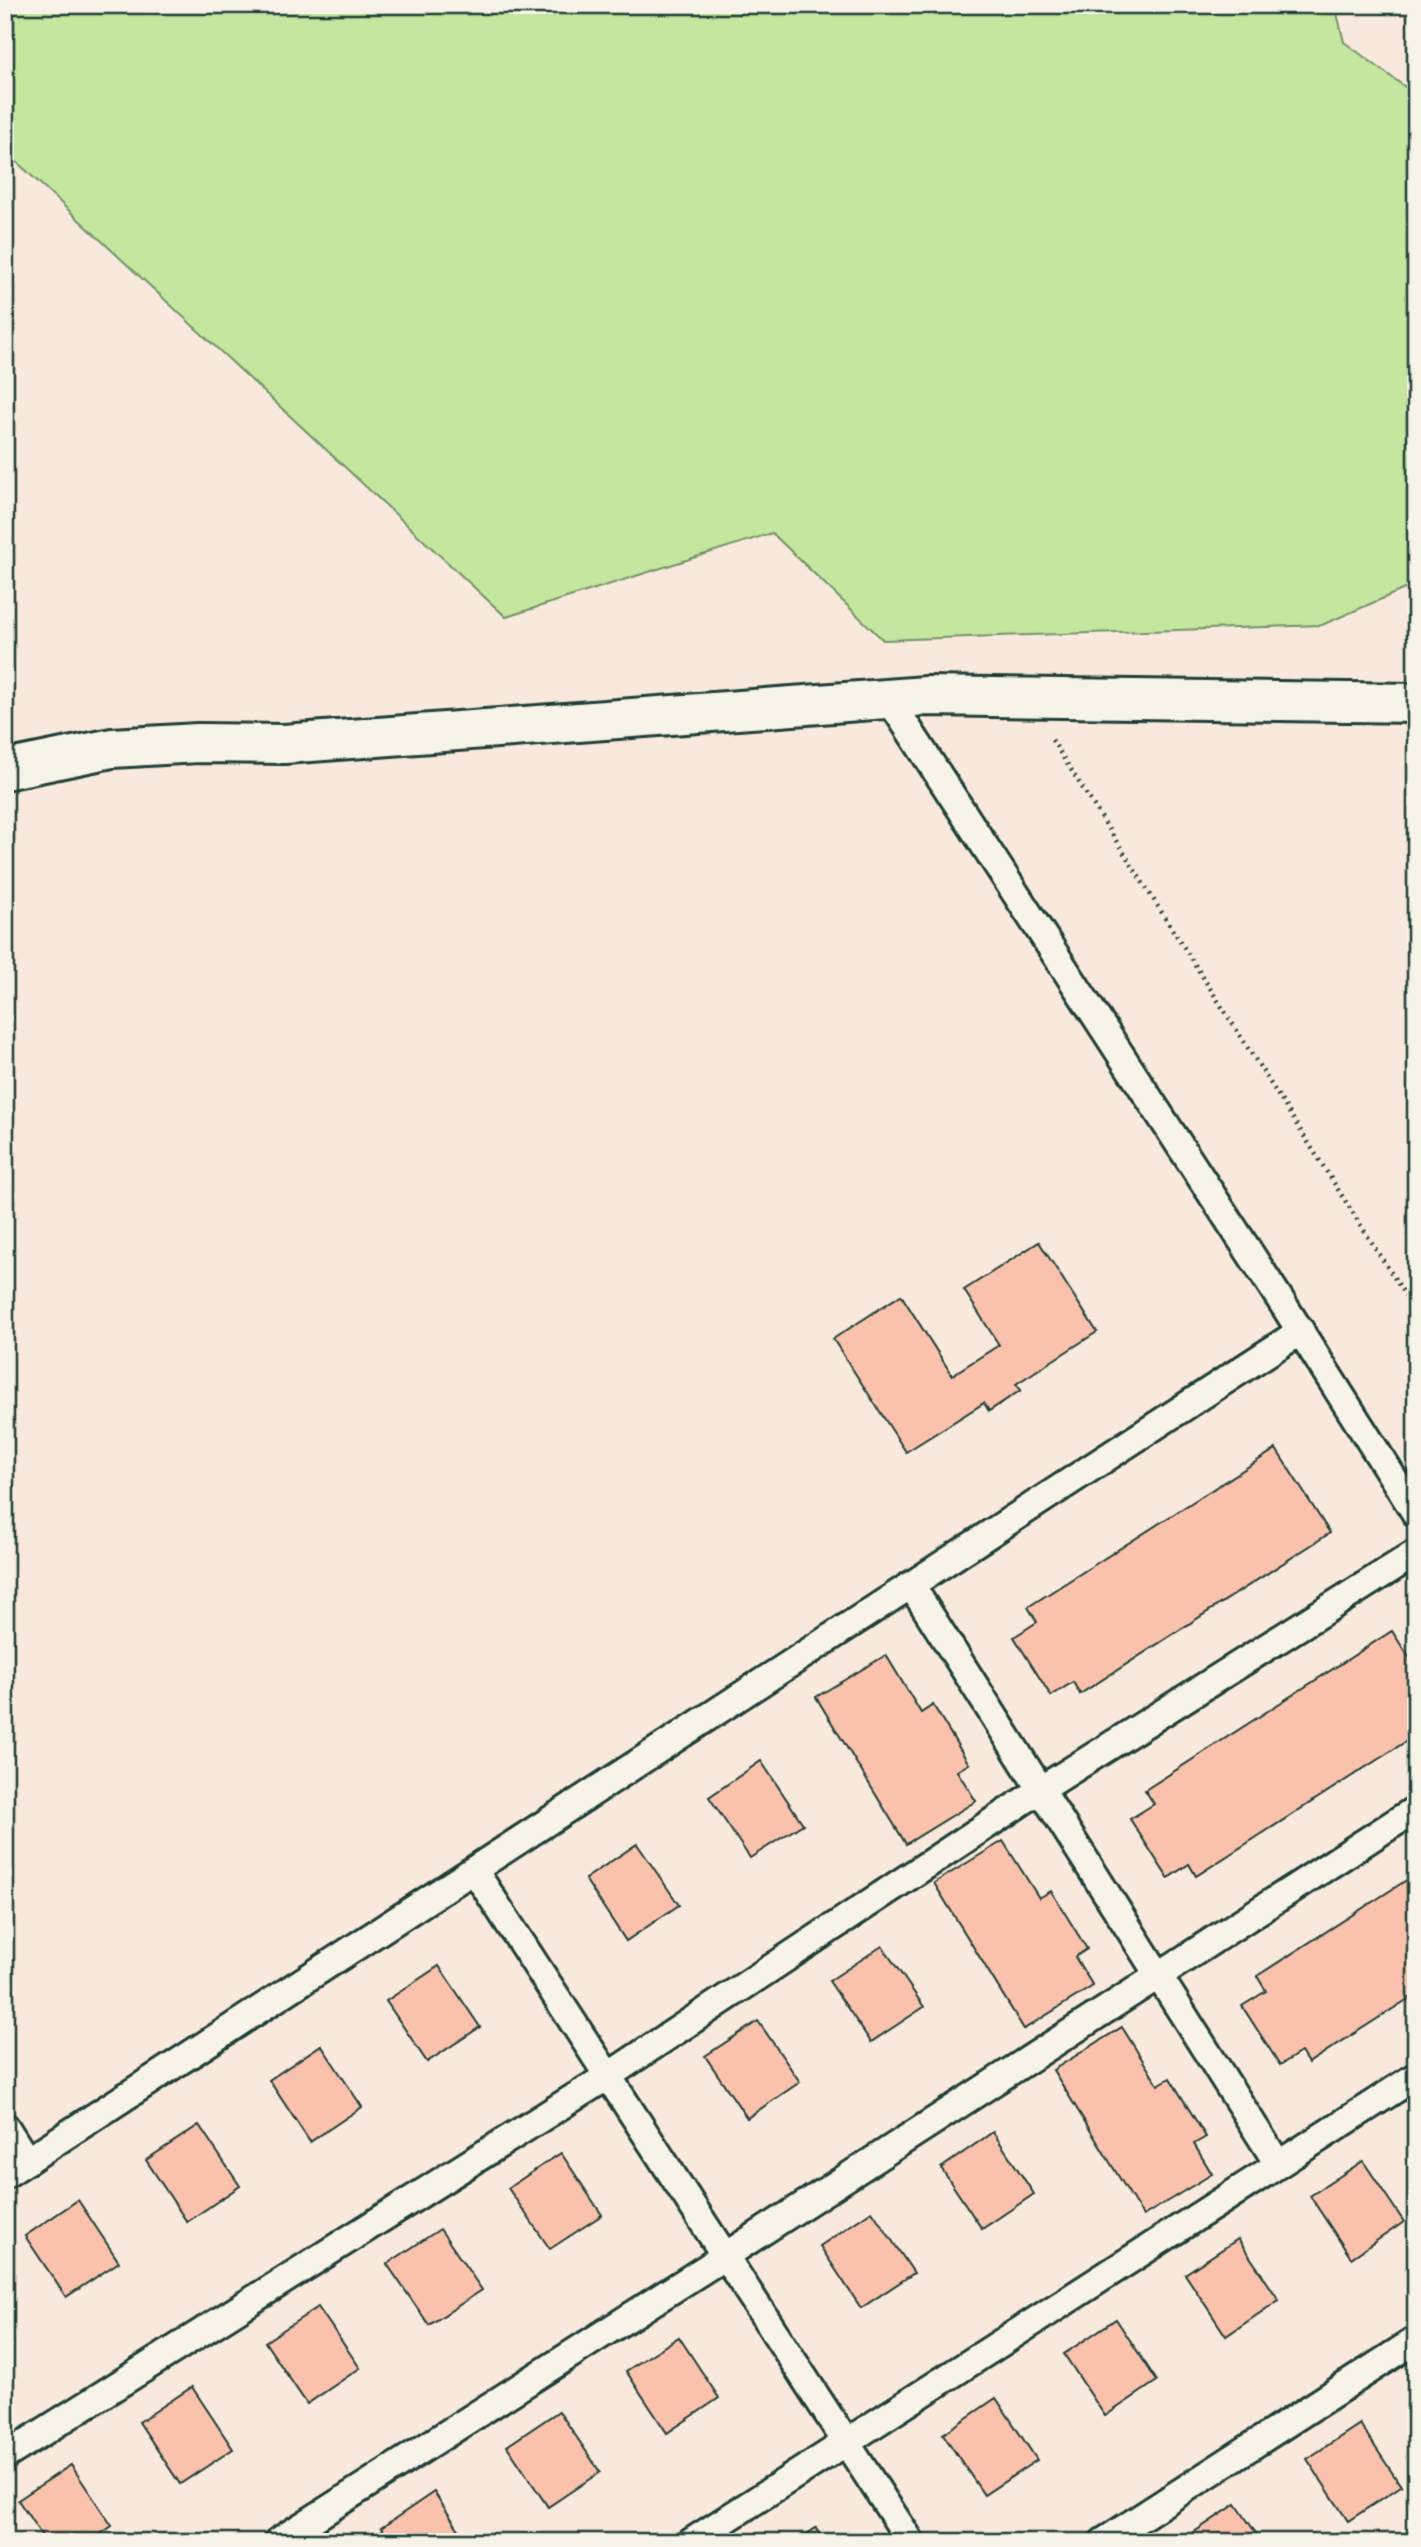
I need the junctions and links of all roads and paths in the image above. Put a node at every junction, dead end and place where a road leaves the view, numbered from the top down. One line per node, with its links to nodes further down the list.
1 (1026, 698): 2 (street); 3 (street); 5 (path)
2 (890, 699): 4 (street); 6 (lane)
3 (1416, 704)
4 (5, 770)
5 (1416, 1312)
6 (1301, 1331): 7 (lane); 9 (lane)
7 (1416, 1514)
8 (1416, 1553): 10 (lane)
9 (911, 1585): 10 (lane); 12 (lane)
10 (1040, 1790): 13 (lane); 14 (lane)
11 (1416, 1809): 13 (lane)
12 (474, 1870): 14 (lane); 17 (lane)
13 (1158, 1976): 18 (lane); 20 (lane)
14 (608, 2076): 20 (lane); 23 (lane)
15 (1416, 2076): 18 (lane)
16 (5, 2126): 17 (lane)
17 (27, 2161): 19 (lane)
18 (1278, 2164): 22 (lane)
19 (5, 2175)
20 (725, 2256): 22 (lane); 24 (lane)
21 (1416, 2340): 27 (lane)
22 (845, 2442): 25 (lane); 26 (lane)
23 (5, 2456)
24 (278, 2542)
25 (691, 2542)
26 (911, 2542)
27 (1104, 2542)

